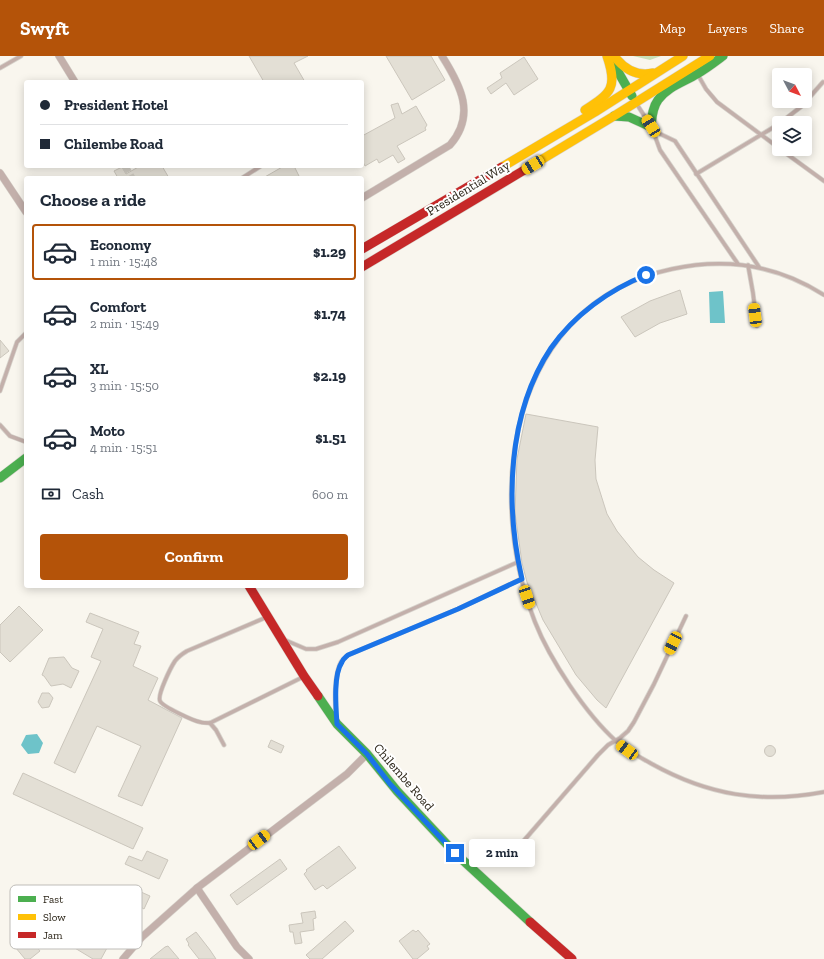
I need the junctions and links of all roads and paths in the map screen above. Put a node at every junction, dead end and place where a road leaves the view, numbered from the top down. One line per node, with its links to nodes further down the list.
1 (21, 56): 9 (lane)
2 (59, 56): 12 (street)
3 (608, 56): 14 (main road); 23 (main road)
4 (614, 56): 10 (main road)
5 (683, 56): 10 (main road, Presidential Way)
6 (710, 56): 15 (main road, Presidential Way)
7 (723, 56): 11 (main road)
8 (445, 57): 29 (street)
9 (0, 68)
10 (664, 68): 14 (main road, Presidential Way)
11 (697, 74): 19 (main road); 20 (lane)
12 (74, 80)
13 (824, 82): 17 (lane)
14 (629, 90): 15 (main road); 23 (main road, Presidential Way)
15 (636, 102): 16 (main road, Presidential Way); 19 (lane)
16 (614, 116): 19 (main road); 34 (main road, Presidential Way)
17 (788, 116)
18 (772, 127): 20 (lane)
19 (653, 129): 26 (lane); 32 (lane)
20 (760, 134): 21 (lane); 26 (lane)
21 (772, 143)
22 (790, 156): 28 (lane)
23 (508, 164): 31 (main road, Presidential Way)
24 (258, 168): 27 (lane)
25 (0, 173): 30 (street)
26 (696, 174): 35 (lane)
27 (245, 176)
28 (824, 181)
29 (364, 197)
30 (24, 209)
31 (364, 248)
32 (738, 264): 33 (lane); 45 (lane)
33 (748, 265): 35 (lane); 37 (lane)
34 (364, 266)
35 (759, 267): 36 (lane)
36 (824, 295)
37 (757, 326)
38 (24, 335): 39 (lane)
39 (0, 391)
40 (0, 425): 41 (lane)
41 (24, 441)
42 (24, 460): 44 (main road)
43 (24, 467): 44 (main road)
44 (0, 478)
45 (518, 562): 46 (lane); 50 (lane)
46 (522, 579): 53 (lane); 54 (lane)
47 (250, 588): 49 (main road, Chilembe Road)
48 (686, 616): 54 (lane)
49 (268, 617): 50 (main road, Chilembe Road); 52 (lane)
50 (280, 639): 51 (main road, Chilembe Road)
51 (304, 676): 52 (lane); 53 (main road, Chilembe Road)
52 (210, 723): 55 (lane)
53 (337, 724): 56 (main road, Chilembe Road)
54 (615, 740): 57 (lane); 58 (lane)
55 (224, 745)
56 (367, 754): 59 (street); 64 (main road, Chilembe Road)
57 (824, 792)
58 (514, 852)
59 (197, 888): 60 (street); 63 (street)
60 (142, 937)
61 (132, 949): 62 (street)
62 (123, 959)
63 (249, 959)
64 (572, 959)

